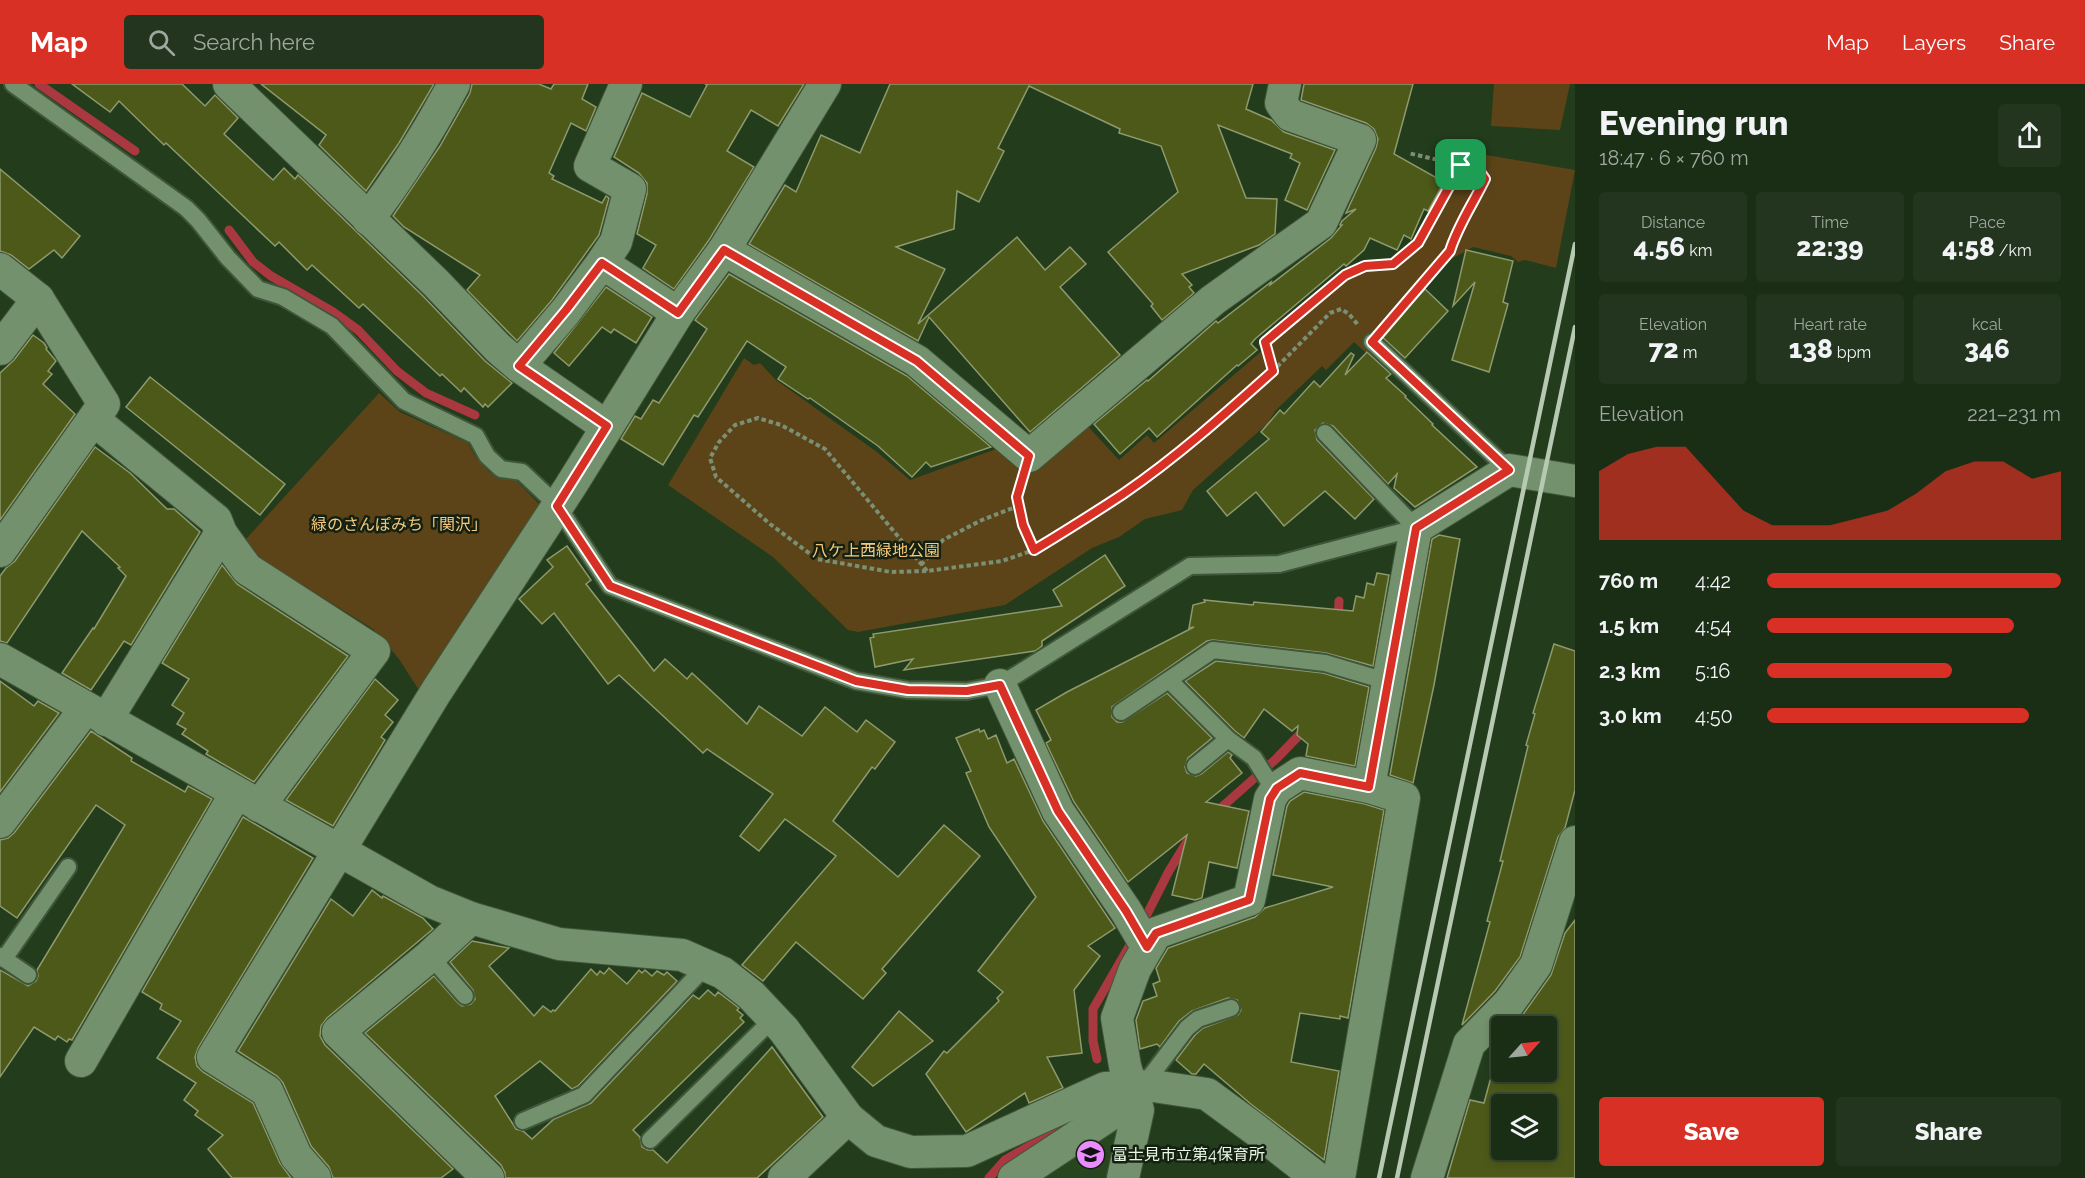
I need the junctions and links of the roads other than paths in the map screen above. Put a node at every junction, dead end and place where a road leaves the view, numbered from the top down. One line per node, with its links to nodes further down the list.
1 (13, 84): 21 (lane)
2 (230, 84): 7 (street)
3 (454, 84): 7 (street)
4 (626, 84): 9 (street)
5 (825, 84): 8 (street)
6 (1285, 84): 8 (street)
7 (368, 219): 15 (street)
8 (724, 250): 12 (street)
9 (602, 263): 12 (street); 15 (street)
10 (0, 269): 11 (street)
11 (38, 299): 14 (street); 16 (street)
12 (678, 313): 17 (street)
13 (1372, 342): 19 (lane)
14 (0, 349)
15 (519, 366): 17 (street)
16 (94, 420): 23 (street); 24 (street)
17 (607, 426): 21 (street)
18 (1325, 433): 22 (lane)
19 (1509, 470): 20 (street); 22 (street)
20 (1575, 481)
21 (557, 506): 28 (lane); 38 (street)
22 (1416, 528): 27 (street); 28 (lane)
23 (221, 533): 30 (street); 35 (street)
24 (0, 551)
25 (0, 660): 30 (street)
26 (1169, 680): 27 (lane); 29 (lane); 31 (lane)
27 (1389, 682): 34 (street)
28 (1000, 685): 41 (street)
29 (1121, 712)
30 (96, 714): 35 (street); 36 (street)
31 (1228, 739): 32 (lane); 33 (lane)
32 (1195, 766)
33 (1273, 785): 34 (street); 41 (street)
34 (1369, 787): 60 (street)
35 (248, 799): 38 (street); 49 (street)
36 (0, 822)
37 (1575, 842): 61 (street)
38 (338, 850): 40 (street); 55 (street)
39 (68, 867): 43 (lane)
40 (471, 918): 42 (street); 44 (street)
41 (1145, 945): 50 (street)
42 (430, 956): 46 (lane); 54 (street)
43 (2, 958): 45 (lane)
44 (706, 966): 48 (street); 52 (lane)
45 (28, 975)
46 (465, 996)
47 (1231, 1008): 50 (lane)
48 (773, 1018): 51 (street); 53 (lane)
49 (81, 1061)
50 (1137, 1086): 51 (street); 57 (street); 58 (street); 59 (street)
51 (848, 1118): 56 (street)
52 (523, 1121)
53 (650, 1140)
54 (475, 1174)
55 (315, 1178)
56 (784, 1178)
57 (1014, 1178)
58 (1123, 1178)
59 (1317, 1178)
60 (1339, 1178)
61 (1427, 1178)

